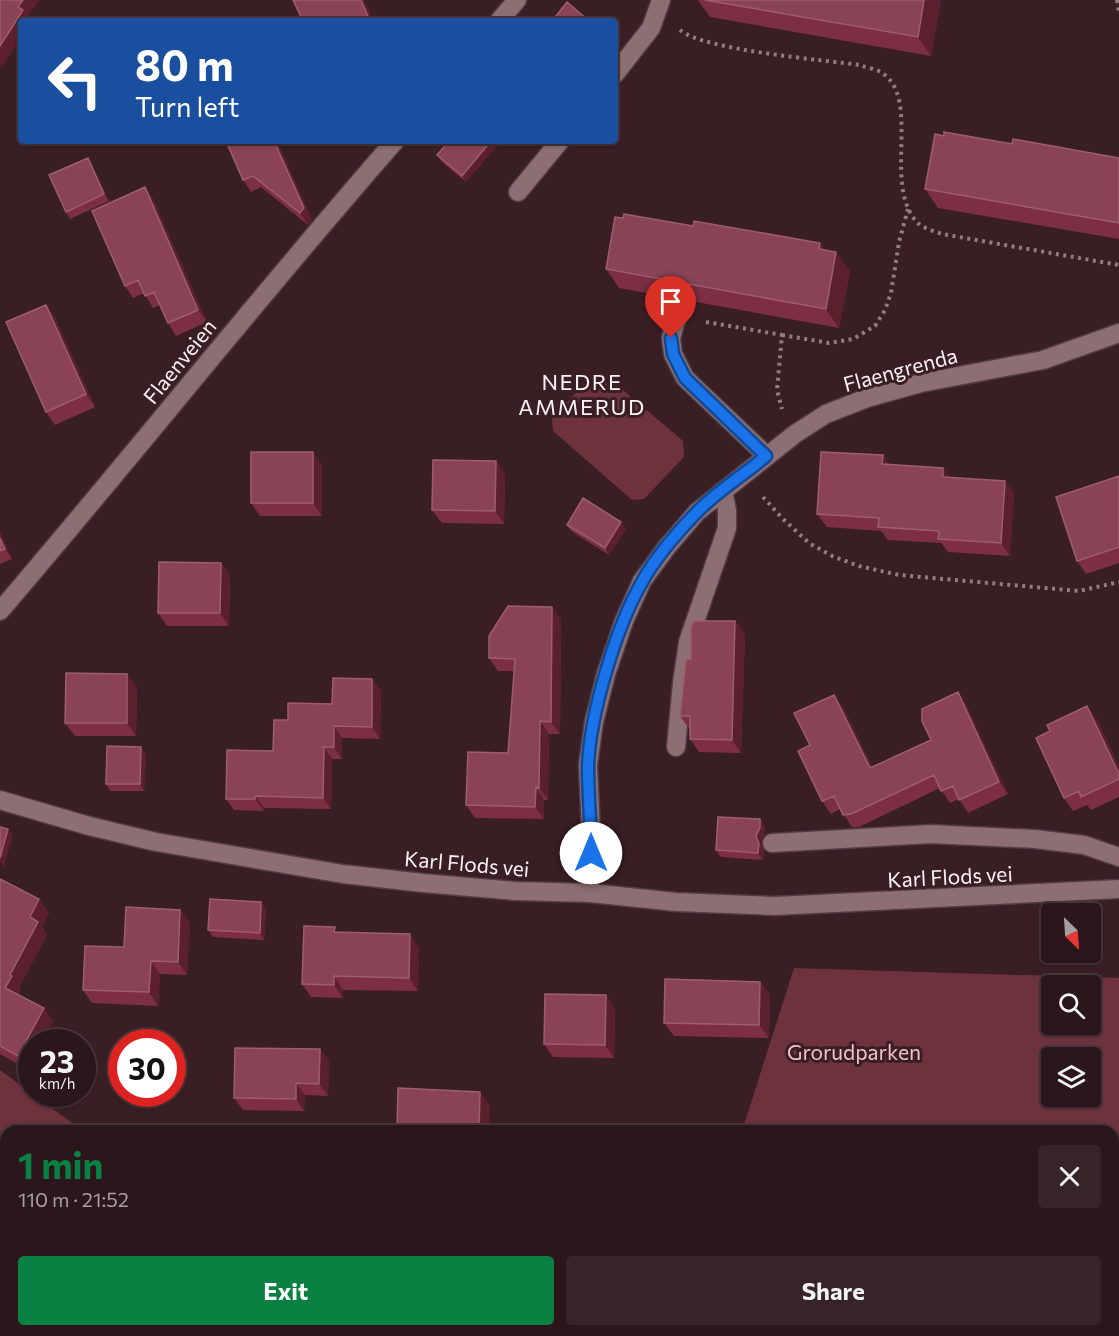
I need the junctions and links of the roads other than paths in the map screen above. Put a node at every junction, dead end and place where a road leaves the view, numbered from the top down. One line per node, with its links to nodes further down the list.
1 (517, 0): 3 (street)
2 (661, 1): 4 (street)
3 (502, 18)
4 (618, 70)
5 (392, 144): 12 (street, Flaenveien)
6 (558, 144): 7 (street)
7 (518, 192)
8 (677, 316): 10 (street)
9 (1119, 333): 10 (street, Flaengrenda)
10 (766, 456): 11 (street, Flaengrenda)
11 (723, 491): 13 (street); 18 (street, Flaengrenda)
12 (0, 611)
13 (676, 747)
14 (0, 800): 18 (street, Karl Flods vei)
15 (772, 843): 16 (street)
16 (1119, 857)
17 (1119, 889): 18 (street, Karl Flods vei)
18 (590, 893)

